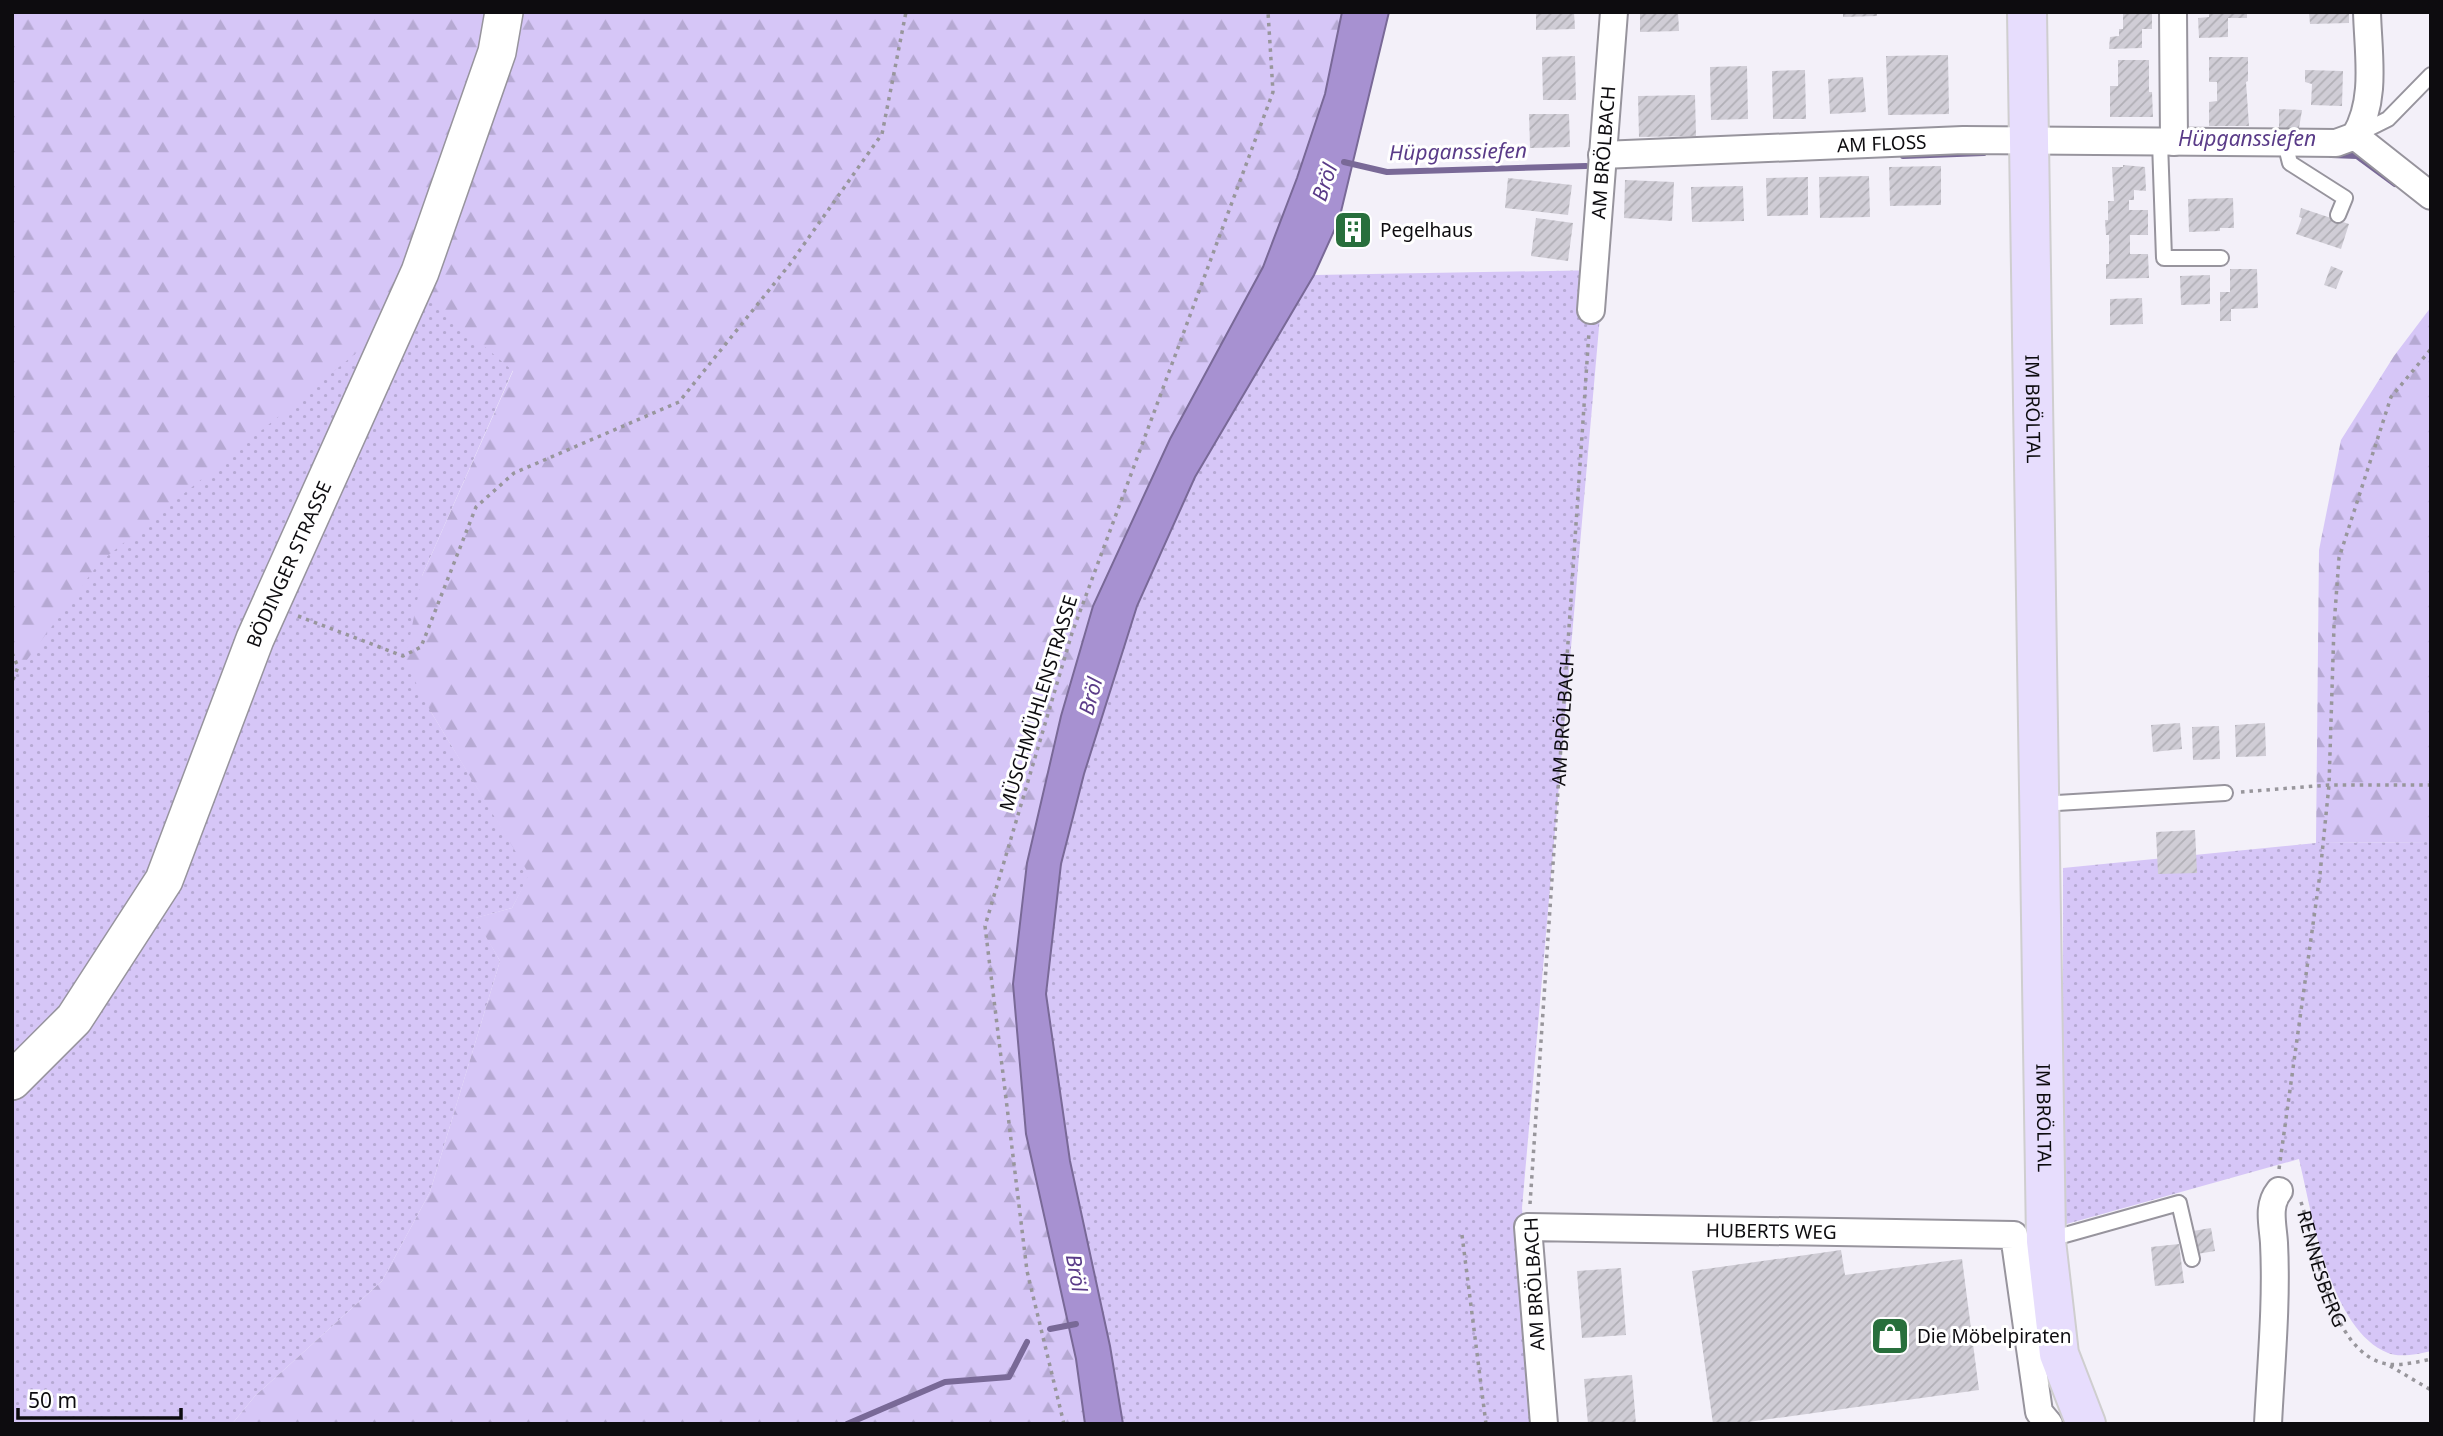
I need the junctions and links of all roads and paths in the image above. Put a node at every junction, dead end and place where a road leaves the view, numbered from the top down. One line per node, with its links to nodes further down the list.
1 (504, 12): 19 (street, BÖDINGER STRASSE)
2 (906, 12): 19 (path)
3 (1268, 12): 35 (path, MÜSCHMÜHLENSTRASSE)
4 (1614, 12): 13 (street, AM BRÖLBACH)
5 (2027, 12): 10 (main road, IM BRÖLTAL)
6 (2173, 12): 12 (street)
7 (2367, 12): 9 (street)
8 (2431, 75): 9 (lane, AM FLOSS)
9 (2355, 136): 11 (street, AM FLOSS); 14 (street)
10 (2029, 141): 12 (street, AM FLOSS); 13 (street, AM FLOSS); 25 (main road, IM BRÖLTAL)
11 (2285, 143): 12 (street, AM FLOSS); 15 (lane)
12 (2165, 149): 16 (lane)
13 (1602, 155): 17 (street, AM BRÖLBACH)
14 (2431, 196)
15 (2338, 215)
16 (2221, 258)
17 (1591, 310): 28 (path, AM BRÖLBACH)
18 (2431, 349): 22 (path)
19 (270, 605): 26 (street, BÖDINGER STRASSE)
20 (12, 653): 21 (path)
21 (12, 681)
22 (2329, 785): 23 (path); 24 (path); 27 (path)
23 (2431, 785)
24 (2225, 793): 25 (lane)
25 (2039, 804): 30 (main road, IM BRÖLTAL)
26 (12, 1081)
27 (2279, 1180): 33 (path, RENNESBERG); 40 (street, RENNESBERG)
28 (1528, 1227): 30 (street, HUBERTS WEG); 37 (street, AM BRÖLBACH)
29 (1462, 1236): 36 (path)
30 (2030, 1238): 31 (lane); 38 (street); 39 (main road, IM BRÖLTAL)
31 (2192, 1259)
32 (2431, 1359): 33 (path)
33 (2389, 1365): 34 (path)
34 (2431, 1390)
35 (1064, 1424)
36 (1486, 1424)
37 (1544, 1424)
38 (2049, 1424)
39 (2086, 1424)
40 (2268, 1424)

